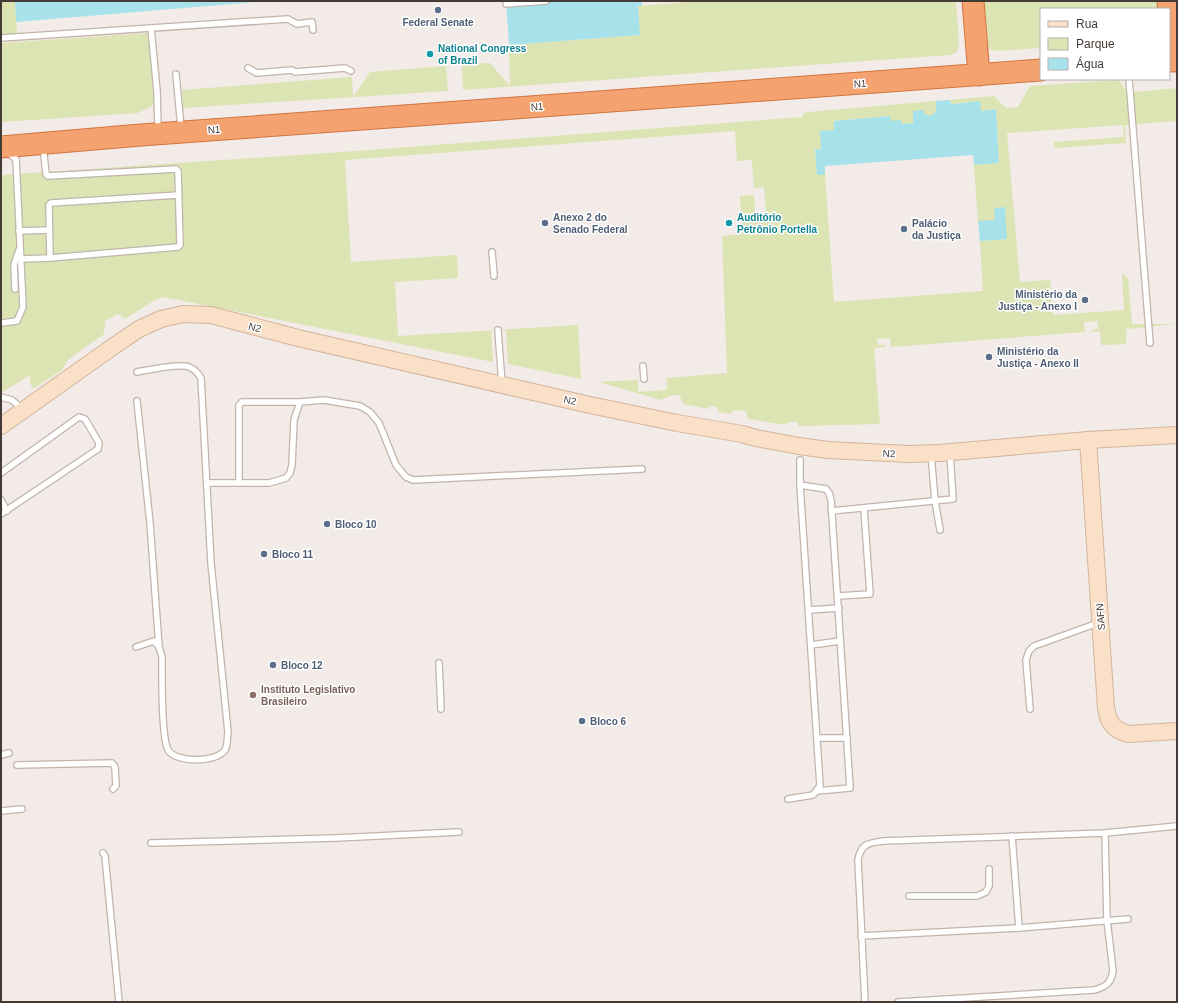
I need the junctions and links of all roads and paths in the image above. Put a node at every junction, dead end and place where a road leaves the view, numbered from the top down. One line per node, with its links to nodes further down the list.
1 (546, 1): 3 (lane)
2 (973, 1): 13 (highway)
3 (506, 4)
4 (1170, 25): 8 (highway)
5 (151, 28): 6 (lane); 7 (lane); 17 (lane)
6 (313, 30)
7 (1, 38)
8 (1173, 61)
9 (248, 68): 11 (lane)
10 (1040, 70): 13 (highway, N1)
11 (351, 71)
12 (176, 74): 15 (lane)
13 (978, 75): 15 (highway, N1)
14 (1129, 80): 31 (lane)
15 (182, 132): 17 (highway, N1)
16 (1, 133): 18 (highway)
17 (158, 133): 18 (highway, N1)
18 (38, 143): 19 (highway, N1); 20 (lane)
19 (1, 147): 22 (lane)
20 (178, 195): 21 (lane); 25 (lane)
21 (49, 230): 22 (lane); 25 (lane)
22 (19, 231): 23 (lane)
23 (20, 248): 26 (lane); 28 (lane)
24 (492, 252): 27 (lane)
25 (50, 258): 26 (lane)
26 (21, 259): 29 (lane)
27 (494, 276)
28 (15, 288)
29 (1, 323)
30 (498, 330): 35 (lane)
31 (1150, 343)
32 (643, 366): 34 (lane)
33 (137, 372): 48 (lane)
34 (644, 379)
35 (502, 385): 39 (main road, N2); 44 (main road, N2)
36 (1, 397): 39 (lane)
37 (137, 401): 65 (lane)
38 (300, 402): 46 (lane); 49 (lane); 49 (lane)
39 (24, 410): 40 (main road, N2)
40 (1, 426)
41 (1177, 435): 42 (main road, N2)
42 (1088, 440): 43 (main road, N2); 61 (main road, SAFN)
43 (950, 453): 44 (main road, N2); 52 (lane)
44 (931, 454): 52 (lane)
45 (800, 460): 50 (lane)
46 (642, 469)
47 (1, 473): 54 (lane)
48 (207, 483): 49 (lane); 65 (lane)
49 (239, 483)
50 (800, 485): 55 (lane); 60 (lane)
51 (1, 500): 54 (lane)
52 (935, 501): 53 (lane); 57 (lane)
53 (864, 509): 55 (lane); 58 (lane)
54 (6, 511): 56 (lane)
55 (831, 511): 58 (lane)
56 (1, 514)
57 (940, 530)
58 (838, 596): 59 (lane)
59 (839, 608): 60 (lane); 62 (lane)
60 (809, 610): 63 (lane)
61 (1100, 622): 67 (lane); 69 (main road, SAFN)
62 (840, 641): 63 (lane); 71 (lane)
63 (811, 645): 70 (lane)
64 (136, 647): 65 (lane)
65 (159, 648)
66 (439, 663): 68 (lane)
67 (1030, 709)
68 (441, 710)
69 (1177, 731)
70 (817, 738): 71 (lane); 76 (lane)
71 (847, 738): 76 (lane)
72 (9, 753): 73 (lane)
73 (1, 754)
74 (17, 766): 75 (lane)
75 (113, 789)
76 (817, 791): 77 (lane)
77 (788, 798)
78 (22, 809): 79 (lane)
79 (1, 811)
80 (1177, 826): 82 (lane)
81 (459, 832): 84 (lane)
82 (1105, 833): 83 (lane); 89 (lane)
83 (1012, 836): 90 (lane); 91 (lane)
84 (151, 843)
85 (103, 853): 92 (lane)
86 (989, 869): 87 (lane)
87 (909, 896)
88 (1128, 919): 89 (lane)
89 (1107, 920): 90 (lane); 94 (lane)
90 (1019, 928): 91 (lane)
91 (861, 936): 93 (lane)
92 (119, 1002)
93 (865, 1002)
94 (898, 1002)

